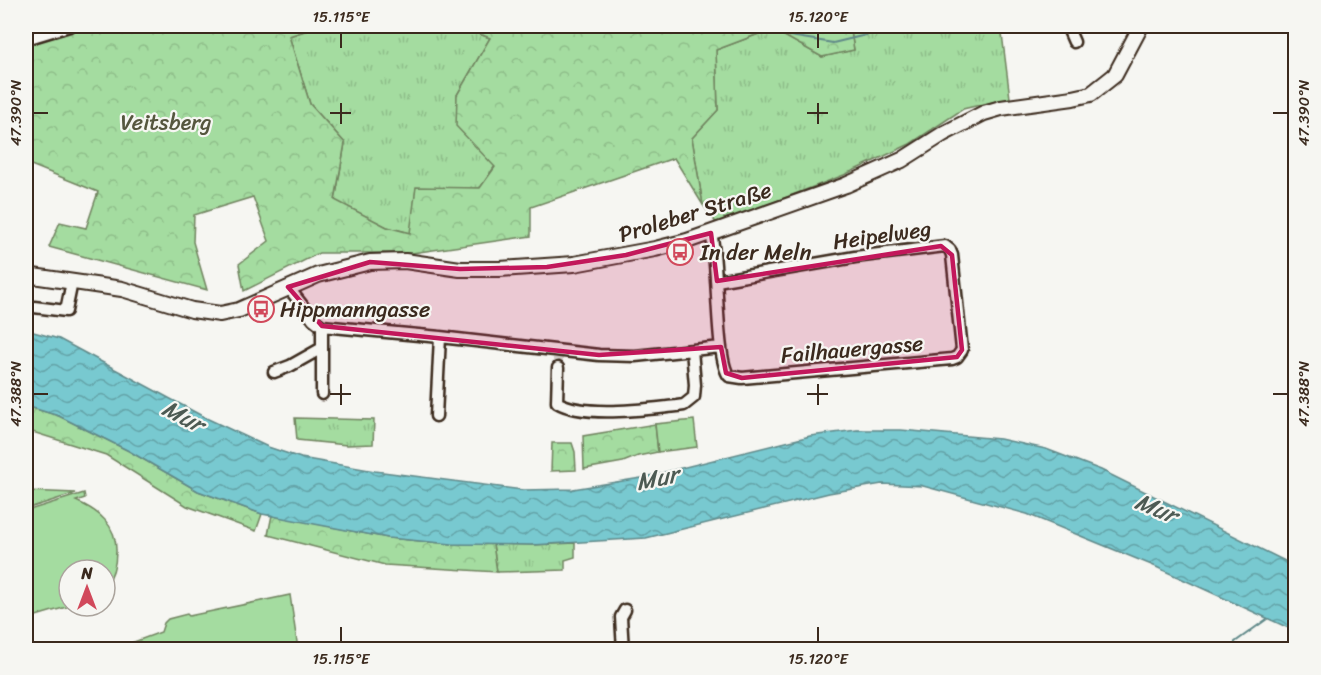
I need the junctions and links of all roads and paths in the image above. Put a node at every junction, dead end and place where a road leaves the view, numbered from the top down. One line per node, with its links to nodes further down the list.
1 (69, 26): 4 (street)
2 (1067, 26): 5 (street)
3 (1142, 26): 6 (main road, Proleber Straße)
4 (26, 39)
5 (1074, 42)
6 (711, 233): 8 (street); 10 (main road, Proleber Straße)
7 (26, 276): 9 (main road, Proleber Straße)
8 (717, 281): 14 (street); 17 (street, Heipelweg)
9 (72, 282): 10 (main road, Proleber Straße); 11 (street)
10 (288, 287): 12 (street)
11 (26, 306)
12 (322, 326): 13 (street); 15 (street)
13 (440, 337): 18 (street); 21 (street)
14 (721, 347): 16 (street); 17 (street, Failhauergasse)
15 (322, 348): 19 (street); 20 (street)
16 (692, 350): 18 (street); 18 (street)
17 (962, 351)
18 (558, 359)
19 (274, 372)
20 (322, 394)
21 (436, 416)
22 (625, 610): 23 (street)
23 (622, 650)

